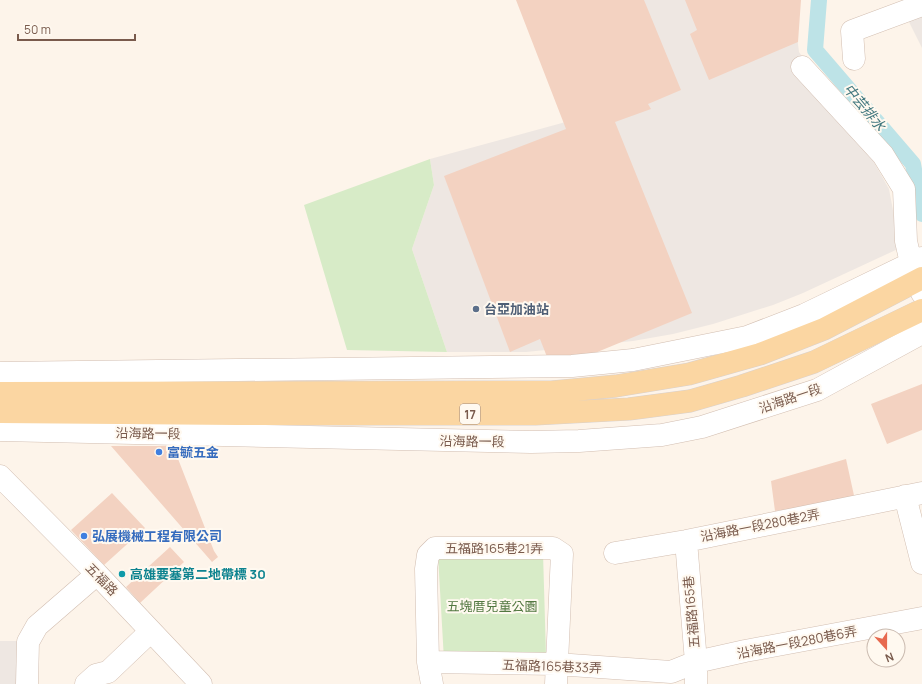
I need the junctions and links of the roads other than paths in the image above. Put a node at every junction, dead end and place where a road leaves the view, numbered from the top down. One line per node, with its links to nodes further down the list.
1 (922, 5): 2 (street)
2 (854, 59)
3 (802, 67): 4 (street)
4 (919, 274): 7 (street); 8 (main road, 17)
5 (922, 310): 9 (main road, 沿海路一段 / 17)
6 (922, 333): 10 (street, 沿海路一段)
7 (0, 373)
8 (0, 393)
9 (0, 412)
10 (0, 430)
11 (0, 476): 16 (street, 五福路)
12 (914, 494): 13 (street, 沿海路一段280巷2弄); 15 (street, 沿海路一段280巷2弄)
13 (686, 541): 14 (street, 沿海路一段280巷2弄); 20 (street, 五福路165巷)
14 (615, 553)
15 (922, 563)
16 (97, 574): 18 (street, 五福路); 22 (street)
17 (922, 618): 20 (street, 沿海路一段280巷6弄)
18 (151, 631): 23 (street); 24 (street, 五福路)
19 (428, 662): 21 (street, 五福路165巷33弄); 21 (street, 五福路165巷21弄); 25 (street)
20 (696, 662): 21 (street, 五福路165巷33弄); 26 (street, 五福路165巷)
21 (556, 674)
22 (27, 684)
23 (86, 684)
24 (201, 684)
25 (432, 684)
26 (696, 684)

